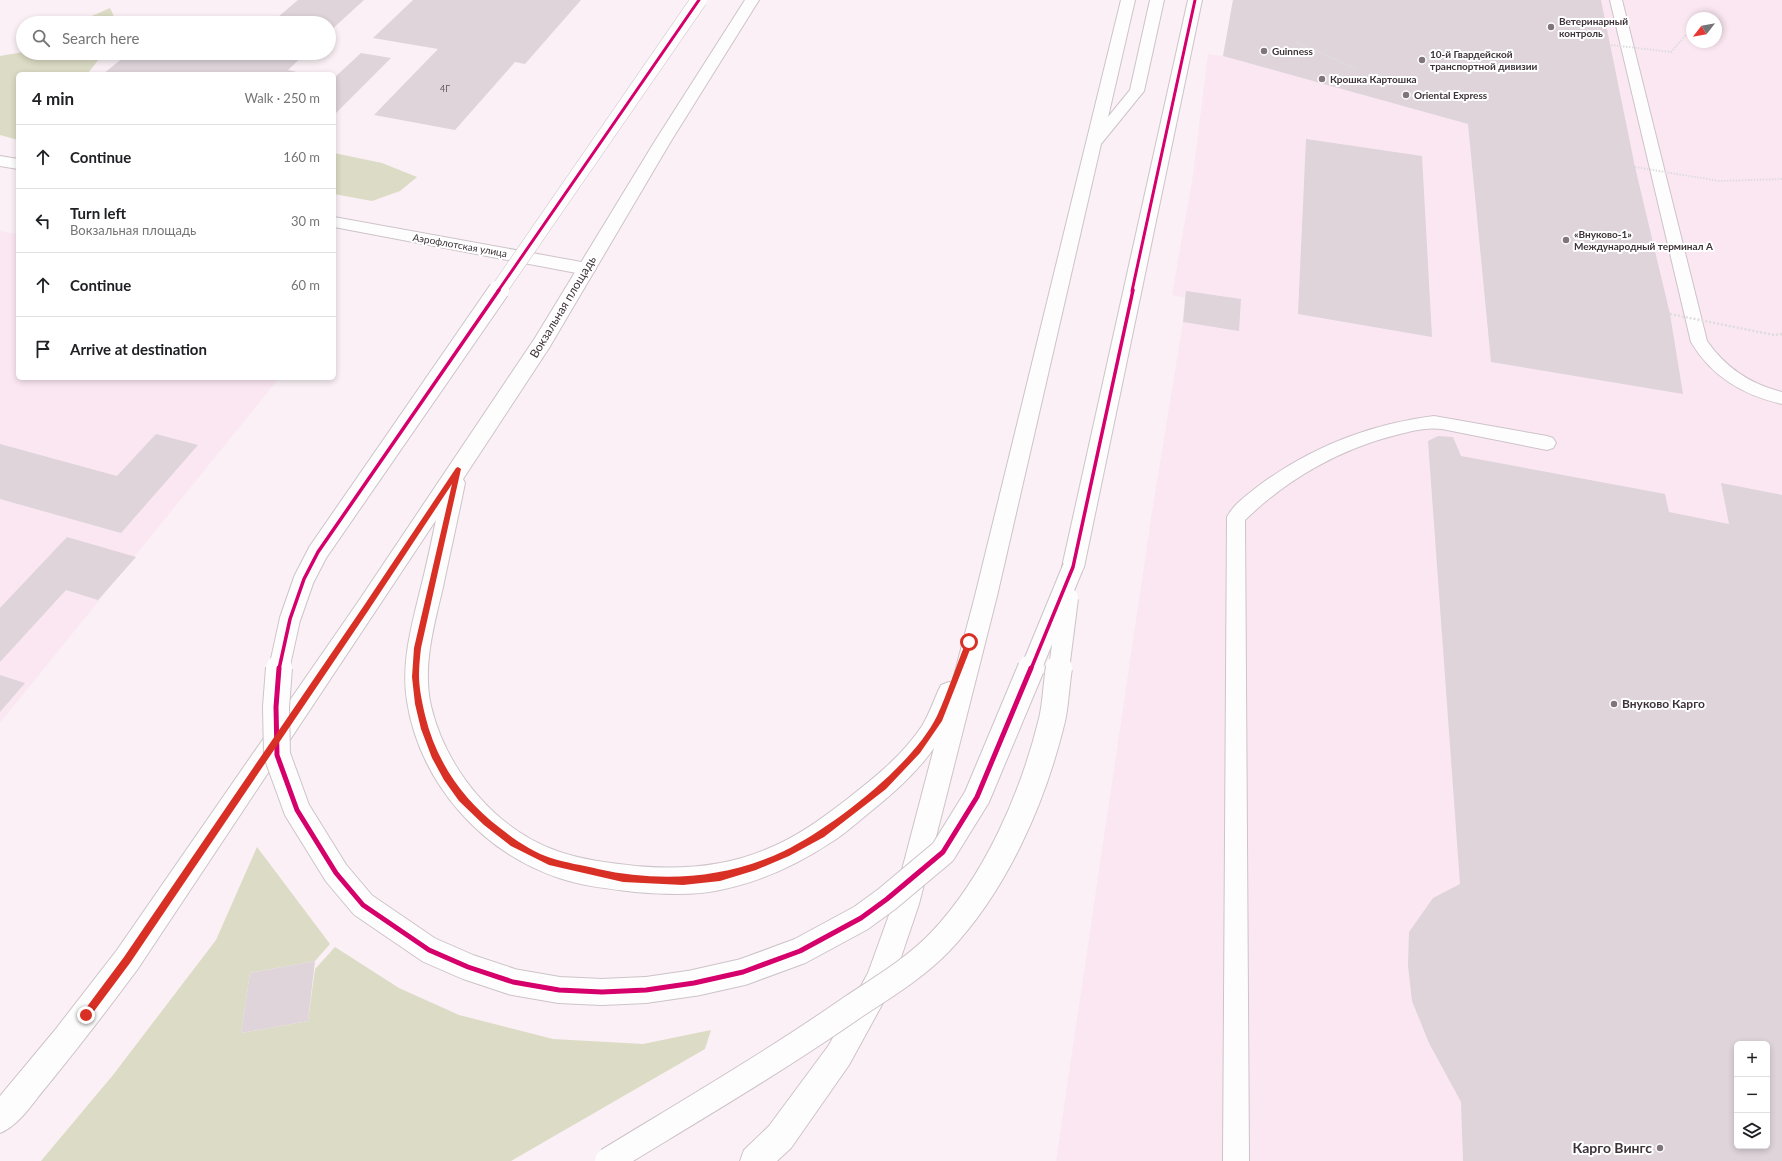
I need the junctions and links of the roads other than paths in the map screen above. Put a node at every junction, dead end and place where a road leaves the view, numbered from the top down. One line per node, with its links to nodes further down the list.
1 (699, 0): 15 (main road, bridge)
2 (752, 0): 11 (main road, Вокзальная площадь)
3 (1128, 0): 7 (main road)
4 (1157, 0): 7 (main road)
5 (1195, 0): 15 (main road)
6 (1616, 0): 12 (lane)
7 (1093, 145): 16 (main road)
8 (0, 160): 9 (main road)
9 (16, 164)
10 (336, 222): 11 (main road, Аэрофлотская улица)
11 (587, 269): 14 (main road, Вокзальная площадь)
12 (1782, 398)
13 (1547, 444): 20 (lane)
14 (458, 469): 16 (main road); 17 (main road, Вокзальная площадь)
15 (1073, 567): 18 (main road, bridge)
16 (984, 605): 19 (main road)
17 (0, 1118)
18 (608, 1161)
19 (755, 1161)
20 (1236, 1161)

